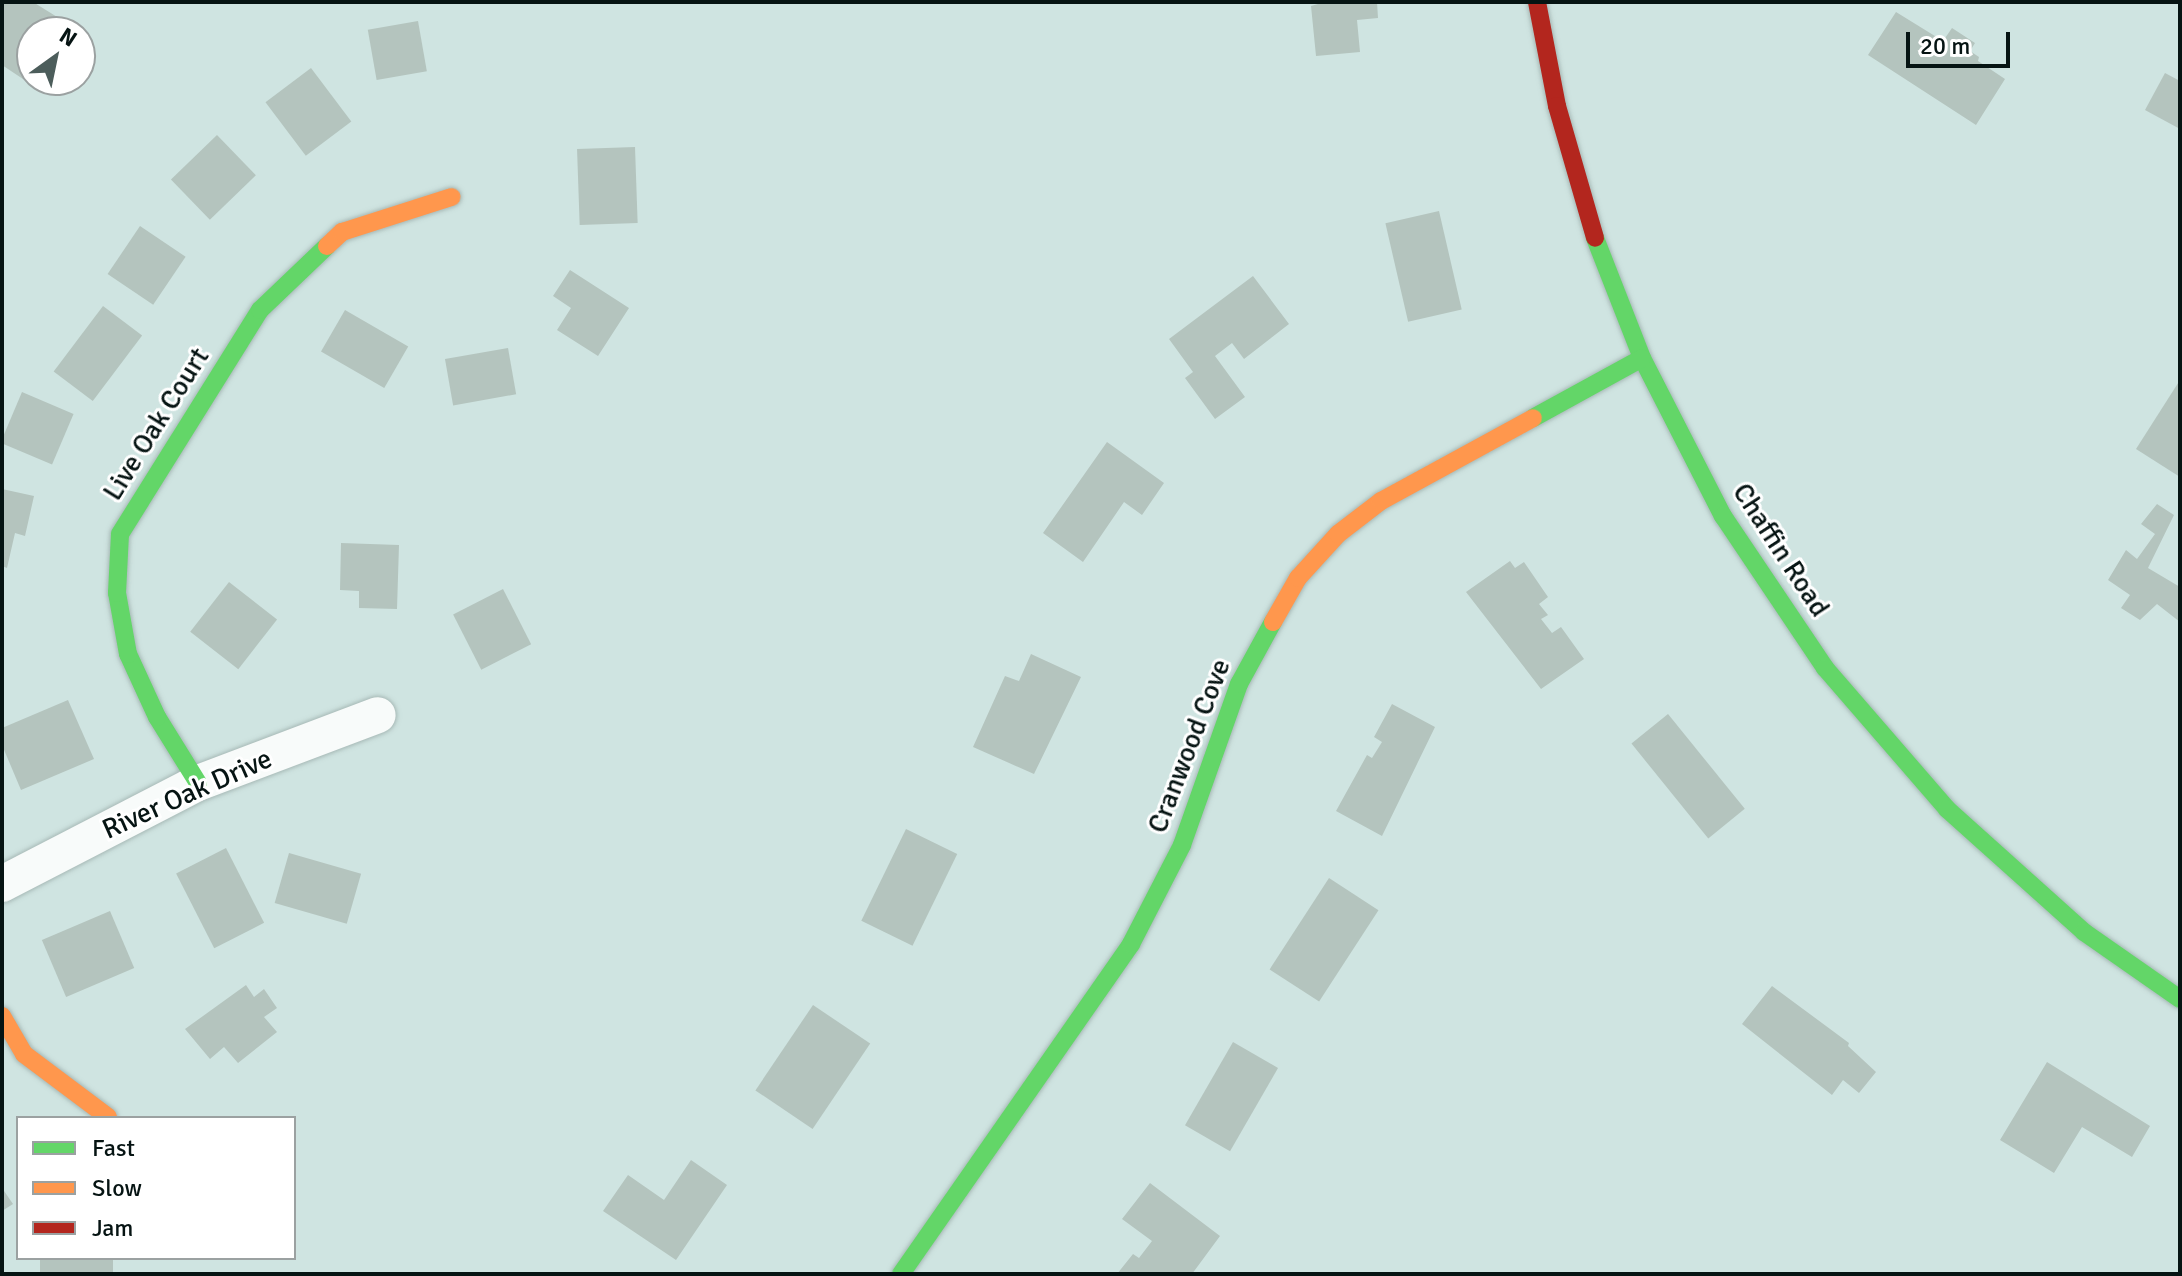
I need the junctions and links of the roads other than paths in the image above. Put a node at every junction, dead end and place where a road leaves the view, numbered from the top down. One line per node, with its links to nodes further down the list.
1 (1537, 2): 3 (street, Chaffin Road)
2 (452, 197): 5 (street, Live Oak Court)
3 (1642, 358): 7 (street, Chaffin Road); 10 (street, Cranwood Cove)
4 (378, 715): 5 (street, River Oak Drive)
5 (198, 783): 6 (street, River Oak Drive)
6 (2, 884)
7 (2180, 999)
8 (2, 1016): 9 (street)
9 (107, 1116)
10 (901, 1274)

